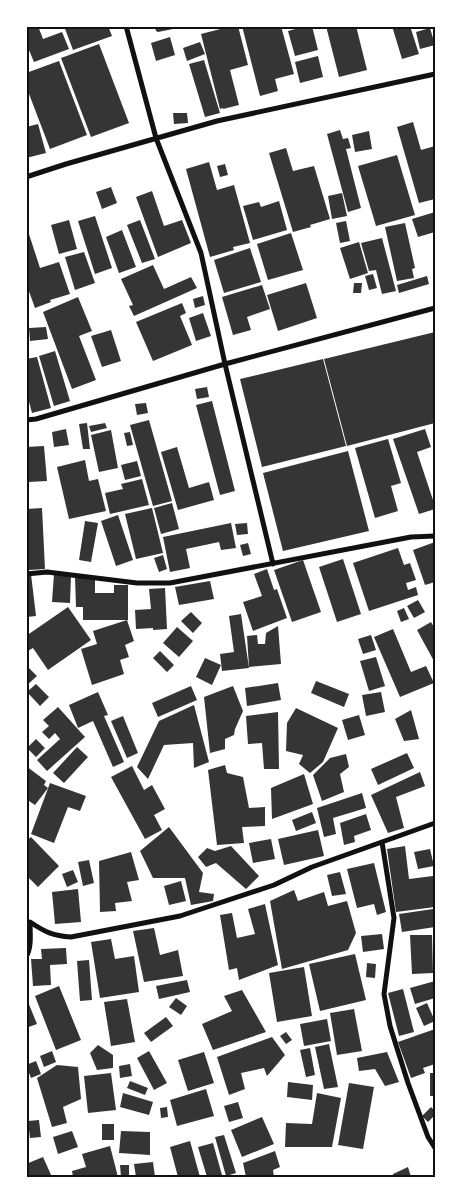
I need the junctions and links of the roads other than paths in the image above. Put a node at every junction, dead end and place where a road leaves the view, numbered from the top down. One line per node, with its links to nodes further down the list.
1 (126, 26): 3 (street)
2 (435, 74): 3 (street)
3 (156, 138): 4 (street); 6 (street)
4 (26, 177)
5 (435, 308): 6 (street)
6 (224, 364): 7 (street); 9 (street)
7 (26, 420)
8 (435, 536): 9 (street)
9 (273, 564): 10 (street)
10 (26, 574)
11 (435, 823): 12 (street)
12 (382, 842): 13 (street); 15 (street)
13 (28, 920): 14 (street)
14 (26, 957)
15 (435, 1148)

